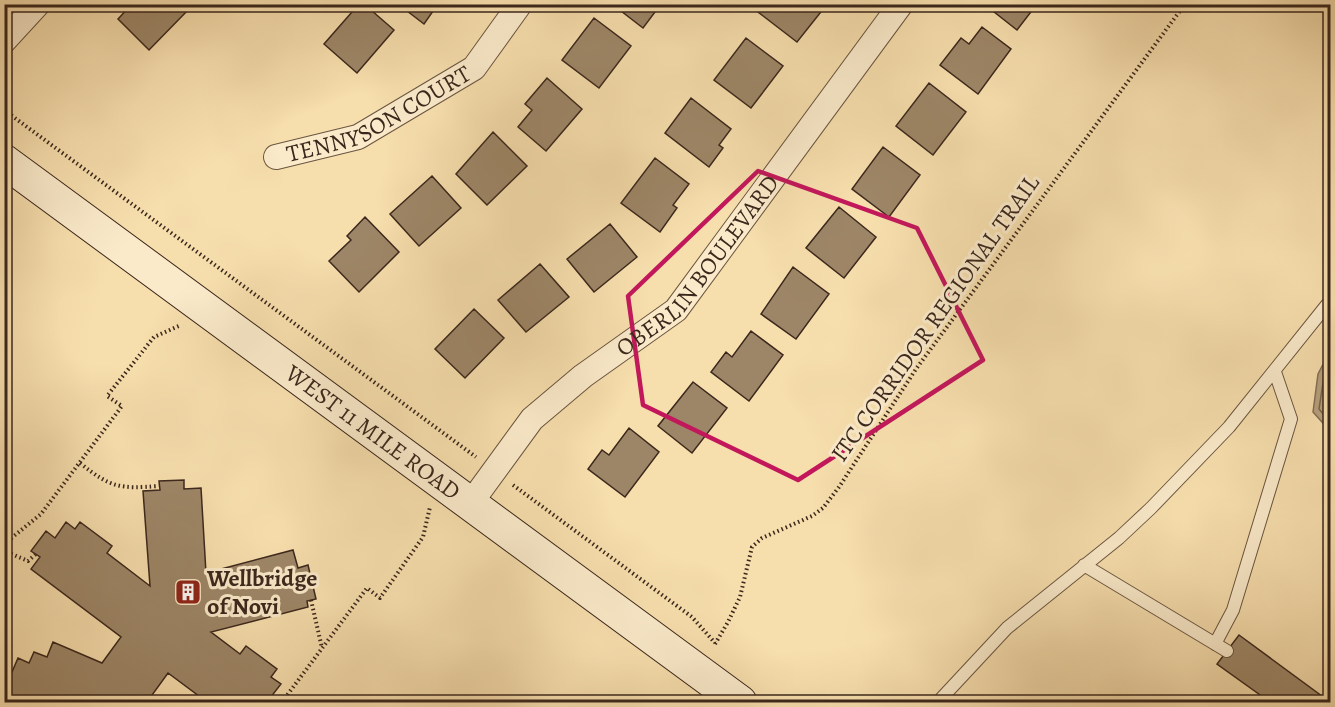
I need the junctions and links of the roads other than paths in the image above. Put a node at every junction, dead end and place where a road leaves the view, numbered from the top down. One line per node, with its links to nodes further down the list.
1 (38, 4): 4 (street)
2 (520, 4): 5 (street, TENNYSON COURT)
3 (901, 4): 9 (street, OBERLIN BOULEVARD)
4 (4, 41)
5 (276, 157)
6 (4, 161): 9 (street, WEST 11 MILE ROAD)
7 (1330, 301): 8 (lane)
8 (1275, 372): 10 (lane); 11 (lane)
9 (470, 504): 13 (street, WEST 11 MILE ROAD)
10 (1084, 566): 11 (lane); 14 (lane)
11 (1215, 644): 12 (lane)
12 (1227, 651)
13 (740, 702)
14 (938, 702)

